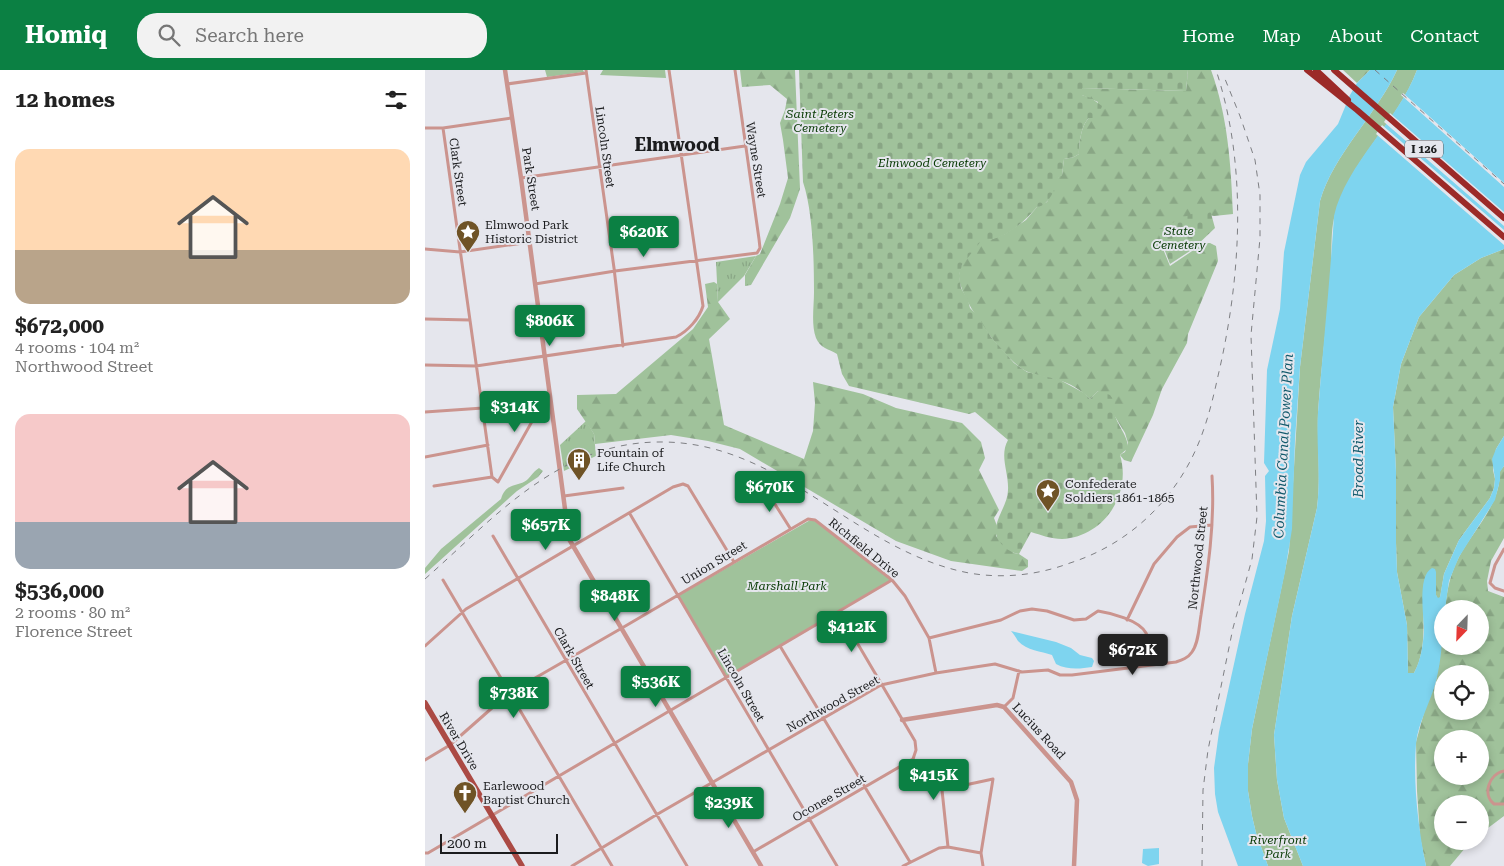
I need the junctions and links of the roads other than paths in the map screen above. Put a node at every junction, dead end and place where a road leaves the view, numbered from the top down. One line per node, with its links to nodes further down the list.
1 (505, 70): 8 (street, Park Street)
2 (669, 70): 14 (street)
3 (735, 70): 13 (street, Wayne Street)
4 (1307, 70): 9 (highway)
5 (1316, 70): 9 (highway)
6 (1334, 70): 17 (highway, I 126)
7 (586, 71): 8 (street); 15 (street, Lincoln Street)
8 (507, 84): 10 (street, Park Street)
9 (1339, 94): 18 (highway, I 126)
10 (511, 118): 12 (street); 16 (street, Park Street)
11 (425, 128): 12 (street)
12 (443, 128): 21 (street, Clark Street)
13 (745, 146): 14 (street); 22 (street, Wayne Street)
14 (682, 155): 15 (street); 22 (street)
15 (599, 168): 16 (street); 23 (street, Lincoln Street)
16 (521, 178): 19 (street, Park Street)
17 (1504, 218)
18 (1504, 237)
19 (530, 242): 21 (street); 24 (street, Park Street)
20 (425, 249): 21 (street)
21 (460, 252): 26 (street, Clark Street)
22 (697, 261): 23 (street); 27 (street)
23 (615, 271): 24 (street); 27 (street, Lincoln Street)
24 (534, 284): 28 (street, Park Street)
25 (425, 320): 26 (street)
26 (470, 320): 30 (street, Clark Street)
27 (623, 346): 28 (street)
28 (544, 357): 30 (street); 31 (street, Park Street)
29 (425, 365): 30 (street)
30 (476, 366): 32 (street, Clark Street)
31 (548, 393): 37 (street); 41 (street, Park Street)
32 (483, 408): 33 (street); 34 (street, Clark Street)
33 (425, 412)
34 (488, 445): 35 (street); 37 (street, Clark Street)
35 (425, 457)
36 (1212, 476): 44 (street, Northwood Street)
37 (492, 477): 38 (street)
38 (435, 486)
39 (759, 487): 45 (street)
40 (623, 488): 41 (street)
41 (564, 496): 47 (street, Park Street)
42 (630, 514): 47 (street); 49 (street); 54 (street, Lincoln Street)
43 (815, 520): 45 (street, Union Street); 52 (street, Richfield Drive)
44 (1212, 525): 57 (street); 63 (street, Northwood Street)
45 (790, 528): 49 (street, Union Street)
46 (493, 536): 50 (street, Clark Street)
47 (572, 546): 50 (street); 58 (street, Park Street)
48 (1504, 549): 53 (street)
49 (734, 562): 54 (street, Union Street)
50 (518, 578): 55 (street); 62 (street, Clark Street)
51 (443, 580): 55 (street)
52 (892, 580): 56 (street); 59 (street, Richfield Drive)
53 (1504, 591)
54 (678, 596): 58 (street, Union Street); 66 (street, Lincoln Street)
55 (462, 612): 60 (street); 68 (street)
56 (839, 612): 61 (street); 67 (street)
57 (1127, 620): 59 (street); 63 (street)
58 (622, 628): 62 (street, Union Street); 71 (street, Park Street)
59 (929, 638): 65 (street, Richfield Drive)
60 (425, 646)
61 (780, 646): 66 (street); 72 (street)
62 (566, 661): 68 (street, Union Street); 74 (street, Clark Street)
63 (1152, 664): 64 (street, Northwood Street)
64 (1019, 671): 65 (street, Northwood Street); 70 (street)
65 (936, 673): 67 (street, Northwood Street)
66 (726, 677): 71 (street); 76 (street, Lincoln Street)
67 (881, 685): 72 (street, Northwood Street); 73 (street)
68 (509, 693): 75 (street, Union Street); 80 (street)
69 (425, 703): 75 (main road, River Drive)
70 (1004, 707): 73 (street, Lucius Road); 102 (street, Lucius Road)
71 (669, 710): 74 (street); 81 (street, Park Street)
72 (825, 718): 76 (street, Northwood Street); 82 (street)
73 (902, 720): 77 (street)
74 (613, 743): 80 (street); 85 (street, Clark Street)
75 (450, 745): 78 (street, Union Street); 86 (main road, River Drive)
76 (769, 750): 81 (street, Northwood Street); 87 (street, Lincoln Street)
77 (913, 759): 82 (street, Oconee Street); 83 (street)
78 (425, 760)
79 (1504, 771): 84 (street)
80 (557, 776): 86 (street); 89 (street)
81 (713, 783): 85 (street, Northwood Street); 90 (street, Park Street)
82 (865, 786): 87 (street, Oconee Street); 93 (street)
83 (942, 790): 88 (street); 92 (street)
84 (1504, 804)
85 (656, 815): 89 (street, Northwood Street); 97 (street, Clark Street)
86 (492, 816): 91 (street); 94 (main road, River Drive)
87 (809, 819): 90 (street, Oconee Street); 99 (street, Lincoln Street)
88 (948, 847): 92 (street); 93 (street)
89 (601, 848): 95 (street, Northwood Street); 96 (street)
90 (753, 852): 98 (street, Park Street)
91 (425, 853)
92 (981, 854): 101 (street)
93 (910, 862): 100 (street)
94 (522, 866)
95 (572, 866)
96 (612, 866)
97 (687, 866)
98 (761, 866)
99 (837, 866)
100 (903, 866)
101 (983, 866)
102 (1074, 866)

